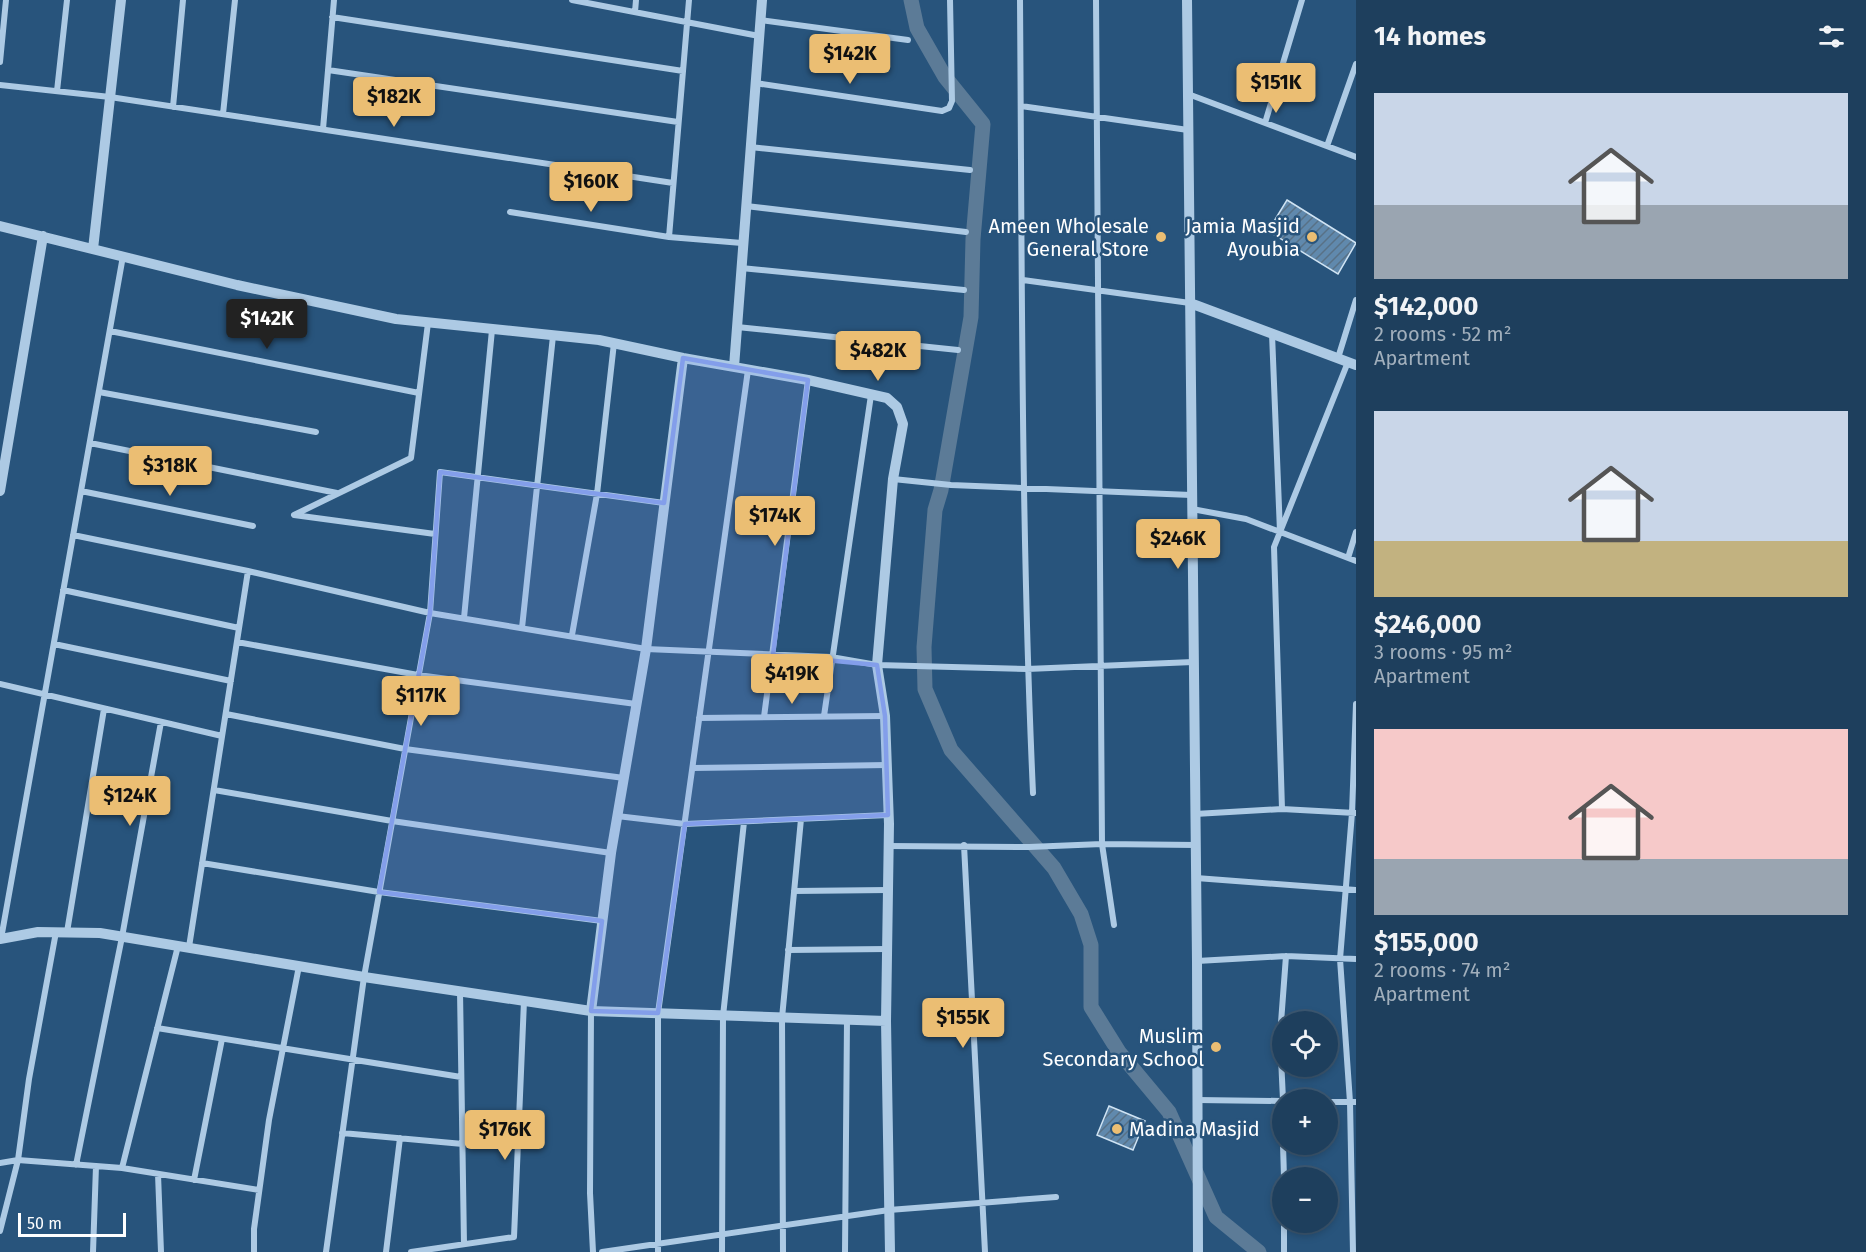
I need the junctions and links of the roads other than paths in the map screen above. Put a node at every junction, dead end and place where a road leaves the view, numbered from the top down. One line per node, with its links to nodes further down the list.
1 (6, 0): 23 (street)
2 (67, 0): 29 (street)
3 (121, 0): 31 (street)
4 (183, 0): 32 (street)
5 (235, 0): 34 (street)
6 (334, 0): 18 (street)
7 (572, 0): 16 (street)
8 (636, 0): 17 (street)
9 (689, 0): 20 (street)
10 (762, 0): 19 (street)
11 (950, 0): 27 (street)
12 (1020, 0): 33 (street)
13 (1096, 0): 35 (street)
14 (1186, 0): 30 (street)
15 (1302, 0): 37 (street)
16 (584, 1): 17 (street)
17 (635, 12): 20 (street)
18 (333, 17): 25 (street); 26 (street)
19 (760, 20): 21 (street); 22 (street)
20 (687, 22): 21 (street); 26 (street)
21 (759, 36): 27 (street)
22 (908, 40)
23 (0, 62)
24 (1356, 64): 40 (street)
25 (328, 70): 36 (street); 38 (street)
26 (683, 71): 36 (street)
27 (755, 83): 41 (street)
28 (0, 85): 29 (street)
29 (57, 91): 31 (street)
30 (1188, 94): 37 (street); 39 (street)
31 (110, 97): 32 (street); 52 (street)
32 (173, 106): 34 (street)
33 (1021, 106): 35 (street); 55 (street)
34 (223, 114): 38 (street)
35 (1096, 116): 39 (street); 57 (street)
36 (678, 122): 44 (street)
37 (1265, 123): 40 (street)
38 (322, 129): 44 (street)
39 (1188, 130): 59 (street)
40 (1327, 146): 42 (street)
41 (750, 147): 43 (street); 45 (street)
42 (1356, 157)
43 (970, 170)
44 (673, 183): 50 (street)
45 (746, 206): 48 (street); 51 (street)
46 (510, 212): 50 (street)
47 (0, 226): 49 (street)
48 (966, 232)
49 (43, 236): 52 (street); 83 (street)
50 (669, 237): 51 (street)
51 (742, 243): 54 (street)
52 (93, 249): 53 (street)
53 (123, 256): 60 (street); 63 (street)
54 (741, 268): 56 (street); 61 (street)
55 (1023, 280): 57 (street); 81 (street)
56 (964, 290)
57 (1098, 290): 59 (street); 82 (street)
58 (1356, 300): 69 (street)
59 (1190, 303): 64 (street); 87 (street)
60 (428, 323): 62 (street); 74 (street)
61 (737, 327): 67 (street); 70 (street)
62 (492, 330): 65 (street); 78 (street)
63 (110, 331): 73 (street); 74 (street)
64 (1272, 334): 69 (street); 91 (street)
65 (553, 336): 66 (street); 80 (street)
66 (614, 343): 68 (street); 86 (street)
67 (958, 350)
68 (683, 358): 70 (street); 88 (street)
69 (1347, 362): 91 (street)
70 (734, 367): 71 (street)
71 (748, 370): 72 (street); 107 (street)
72 (808, 380): 75 (street); 108 (street)
73 (99, 393): 76 (street); 77 (street)
74 (419, 393): 85 (street)
75 (871, 395): 79 (street); 109 (street)
76 (316, 432)
77 (90, 443): 84 (street); 85 (street)
78 (478, 478): 80 (street); 93 (street); 100 (street)
79 (893, 479): 81 (street); 111 (street)
80 (537, 486): 86 (street); 102 (street)
81 (1024, 487): 82 (street); 113 (street)
82 (1099, 490): 87 (street); 112 (street)
83 (0, 491)
84 (81, 491): 90 (street); 94 (street)
85 (338, 493): 93 (street)
86 (597, 494): 88 (street); 103 (street)
87 (1191, 495): 89 (street)
88 (664, 503): 106 (street)
89 (1192, 508): 91 (street); 110 (street)
90 (253, 526)
91 (1280, 532): 95 (street); 135 (street)
92 (1356, 532): 95 (street)
93 (435, 534): 99 (street)
94 (73, 535): 97 (street); 98 (street)
95 (1348, 558): 96 (street)
96 (1356, 561)
97 (248, 571): 99 (street); 101 (street)
98 (63, 590): 101 (street); 105 (street)
99 (430, 613): 100 (street); 114 (street)
100 (464, 618): 102 (street)
101 (239, 628): 104 (street)
102 (522, 628): 103 (street)
103 (572, 635): 106 (street)
104 (237, 642): 114 (street); 115 (street)
105 (54, 644): 115 (street); 117 (street)
106 (645, 649): 107 (street); 118 (street)
107 (709, 651): 108 (street); 125 (street)
108 (773, 655): 109 (street); 124 (street)
109 (831, 657): 111 (street); 122 (street)
110 (1193, 662): 112 (street); 137 (street)
111 (877, 664): 113 (street); 123 (street)
112 (1101, 666): 113 (street); 144 (street)
113 (1028, 669): 134 (street)
114 (418, 675): 118 (street); 128 (street)
115 (231, 681): 121 (street)
116 (0, 684): 117 (street)
117 (45, 694): 120 (street); 160 (street)
118 (636, 704): 132 (street)
119 (1356, 704): 129 (street)
120 (104, 709): 126 (street); 158 (street)
121 (226, 714): 127 (street); 128 (street)
122 (824, 716): 123 (street); 124 (street)
123 (885, 716): 130 (street)
124 (765, 717): 125 (street)
125 (699, 718): 131 (street)
126 (161, 722): 127 (street); 159 (street)
127 (222, 736): 133 (street)
128 (405, 749): 132 (street); 141 (street)
129 (1355, 752): 136 (street)
130 (887, 765): 131 (street); 138 (street)
131 (693, 768): 143 (street)
132 (624, 778): 139 (street)
133 (214, 790): 141 (street); 149 (street)
134 (1033, 793)
135 (1282, 809): 136 (street); 137 (street)
136 (1354, 813): 152 (street)
137 (1195, 814): 145 (street)
138 (888, 815): 140 (street); 146 (street)
139 (617, 816): 143 (street); 148 (street)
140 (801, 819): 142 (street); 154 (street)
141 (392, 821): 148 (street); 155 (street)
142 (744, 822): 143 (street); 174 (street)
143 (684, 824): 173 (street)
144 (1102, 844): 145 (street); 147 (street); 157 (street)
145 (1196, 845): 150 (street)
146 (888, 846): 147 (street); 151 (street)
147 (964, 846): 199 (street)
148 (611, 853): 156 (street)
149 (202, 863): 155 (street); 161 (street)
150 (1196, 878): 152 (street); 167 (street)
151 (888, 890): 154 (street); 162 (street)
152 (1346, 890): 153 (street); 165 (street)
153 (1356, 890)
154 (794, 891): 163 (street)
155 (379, 892): 156 (street); 169 (street)
156 (602, 921): 172 (street)
157 (1114, 925)
158 (62, 932): 159 (street); 160 (street); 190 (street)
159 (122, 937): 161 (street); 192 (street)
160 (1, 939)
161 (183, 946): 168 (street); 178 (street)
162 (887, 949): 163 (street); 177 (street)
163 (788, 950): 175 (street)
164 (1286, 956): 165 (street); 167 (street); 183 (street)
165 (1340, 959): 166 (street); 186 (street)
166 (1356, 959)
167 (1197, 961): 184 (street)
168 (299, 966): 169 (street); 180 (street)
169 (364, 977): 170 (street); 181 (street)
170 (460, 992): 171 (street); 182 (street)
171 (524, 1001): 172 (street); 206 (street)
172 (591, 1011): 173 (street); 217 (street)
173 (658, 1013): 174 (street); 207 (street)
174 (723, 1016): 175 (street); 205 (street)
175 (782, 1018): 176 (street); 202 (street)
176 (848, 1020): 177 (street); 201 (street)
177 (886, 1021): 200 (street)
178 (157, 1028): 179 (street); 194 (street)
179 (222, 1039): 180 (street); 196 (street)
180 (283, 1048): 181 (street); 197 (street)
181 (352, 1059): 182 (street); 187 (street)
182 (461, 1077): 189 (street)
183 (1282, 1089)
184 (1197, 1100): 185 (street); 225 (street)
185 (1272, 1100)
186 (1353, 1102): 210 (street)
187 (342, 1133): 188 (street); 214 (street)
188 (400, 1138): 189 (street); 215 (street)
189 (463, 1144): 206 (street)
190 (18, 1160): 191 (street); 192 (street); 203 (street)
191 (0, 1163)
192 (75, 1165): 193 (street)
193 (96, 1166): 194 (street); 211 (street)
194 (122, 1168): 195 (street)
195 (158, 1174): 196 (street); 212 (street)
196 (194, 1180): 197 (street)
197 (259, 1190): 213 (street)
198 (1056, 1197): 199 (street)
199 (983, 1202): 200 (street); 224 (street)
200 (889, 1210): 201 (street); 223 (street)
201 (844, 1216): 202 (street); 222 (street)
202 (782, 1226): 205 (street); 221 (street)
203 (0, 1231)
204 (1284, 1233): 209 (street)
205 (722, 1234): 207 (street); 220 (street)
206 (464, 1244): 208 (street)
207 (657, 1244): 218 (street); 219 (street)
208 (448, 1249): 216 (street)
209 (1284, 1250)
210 (1354, 1250)
211 (93, 1252)
212 (161, 1252)
213 (254, 1252)
214 (326, 1252)
215 (386, 1252)
216 (411, 1252)
217 (593, 1252)
218 (602, 1252)
219 (658, 1252)
220 (722, 1252)
221 (783, 1252)
222 (845, 1252)
223 (890, 1252)
224 (985, 1252)
225 (1198, 1252)

